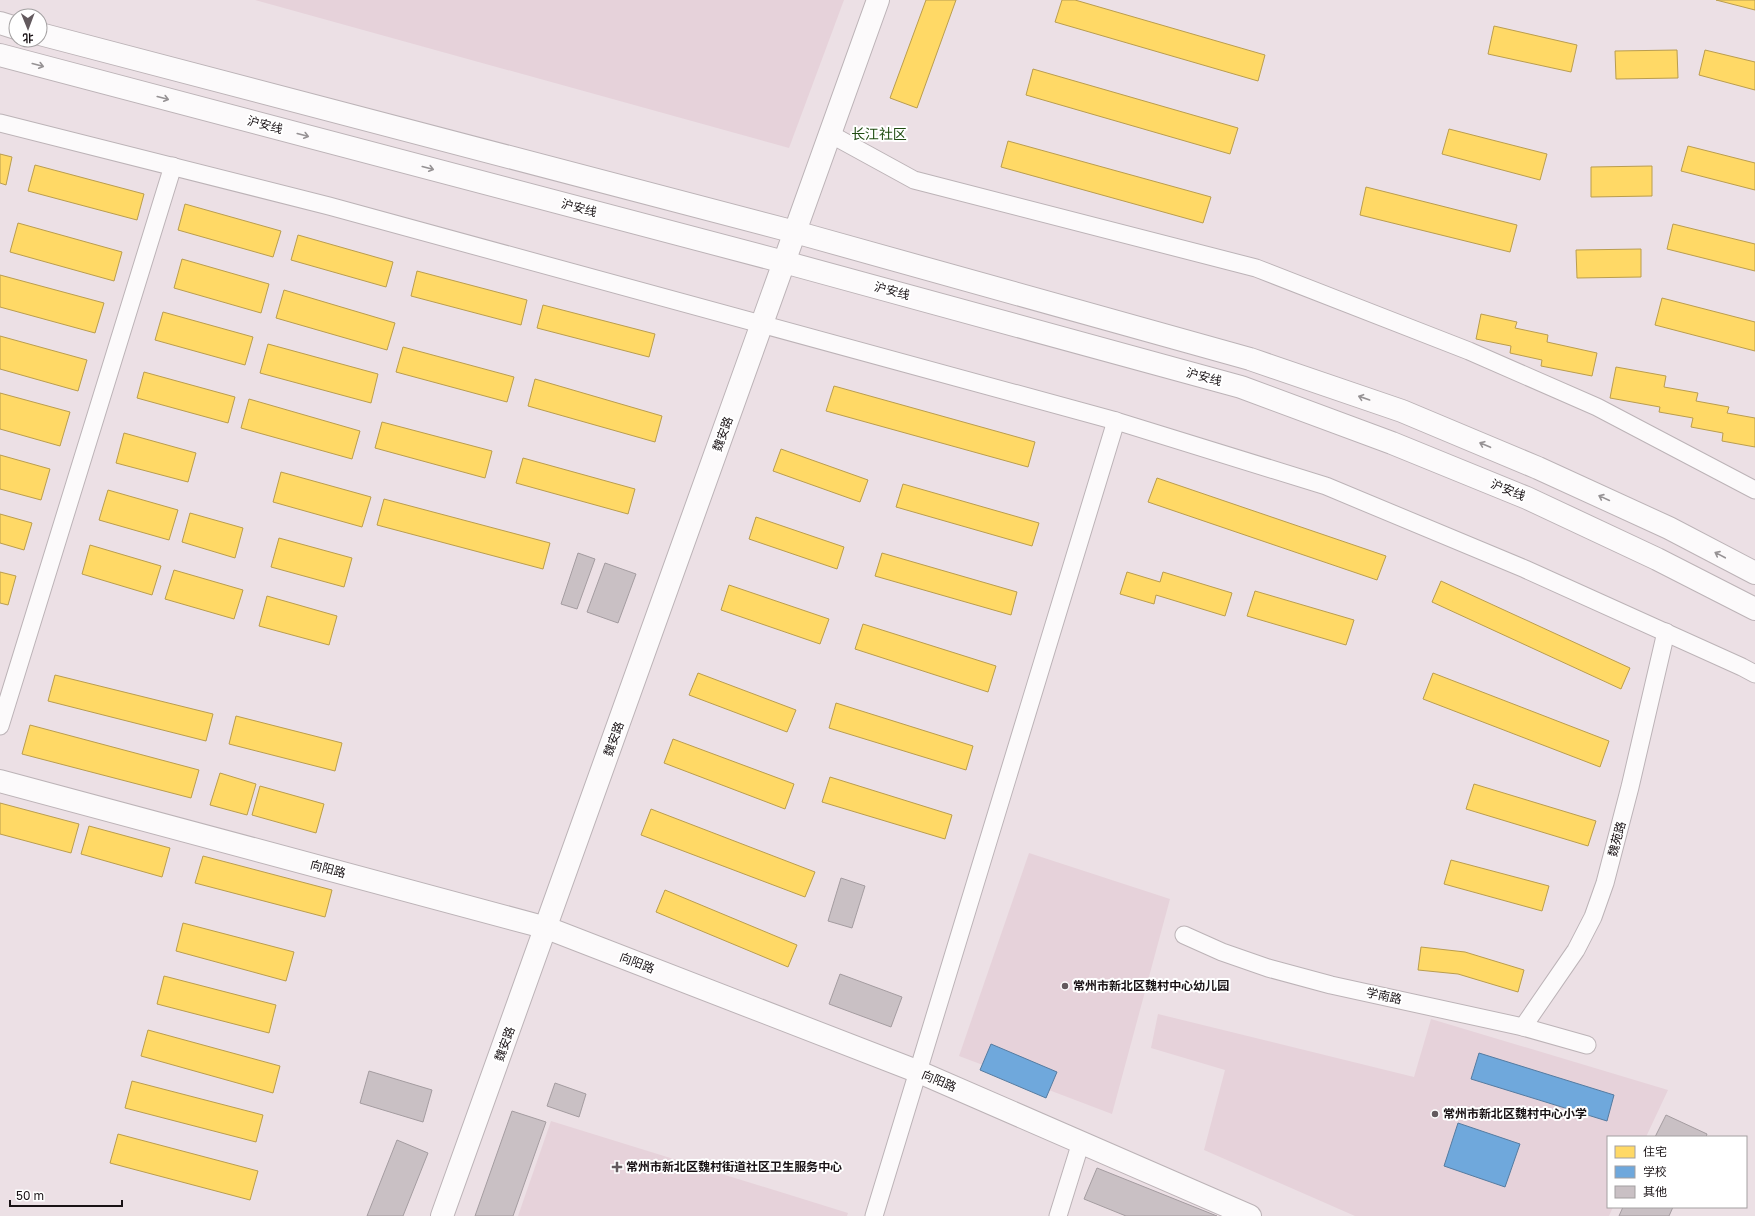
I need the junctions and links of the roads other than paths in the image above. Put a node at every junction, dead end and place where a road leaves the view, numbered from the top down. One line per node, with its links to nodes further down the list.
1 (878, 0): 5 (main road, 魏安路)
2 (48, 36): 7 (main road)
3 (0, 55): 8 (main road, 沪安线, one-way to 8)
4 (0, 123): 6 (street)
5 (830, 134): 7 (main road, 魏安路); 11 (street)
6 (172, 166): 9 (street); 16 (street)
7 (795, 232): 8 (main road, 魏安路); 12 (main road, one-way to 7)
8 (784, 262): 9 (main road, 魏安路); 13 (main road, 沪安线)
9 (762, 324): 10 (street); 18 (main road, 魏安路)
10 (1116, 421): 14 (street); 22 (street)
11 (1755, 490)
12 (1755, 573)
13 (1755, 609)
14 (1666, 632): 15 (street); 20 (street, 魏苑路)
15 (1755, 674)
16 (0, 726)
17 (0, 782): 18 (main road, 向阳路)
18 (546, 928): 22 (main road, 向阳路); 24 (main road, 魏安路)
19 (1184, 935): 20 (street, 学南路)
20 (1523, 1027): 21 (street, 学南路)
21 (1587, 1045)
22 (919, 1072): 23 (main road, 向阳路); 25 (street)
23 (1081, 1142): 26 (street); 27 (main road, 向阳路)
24 (442, 1216)
25 (874, 1216)
26 (1058, 1216)
27 (1250, 1216)

